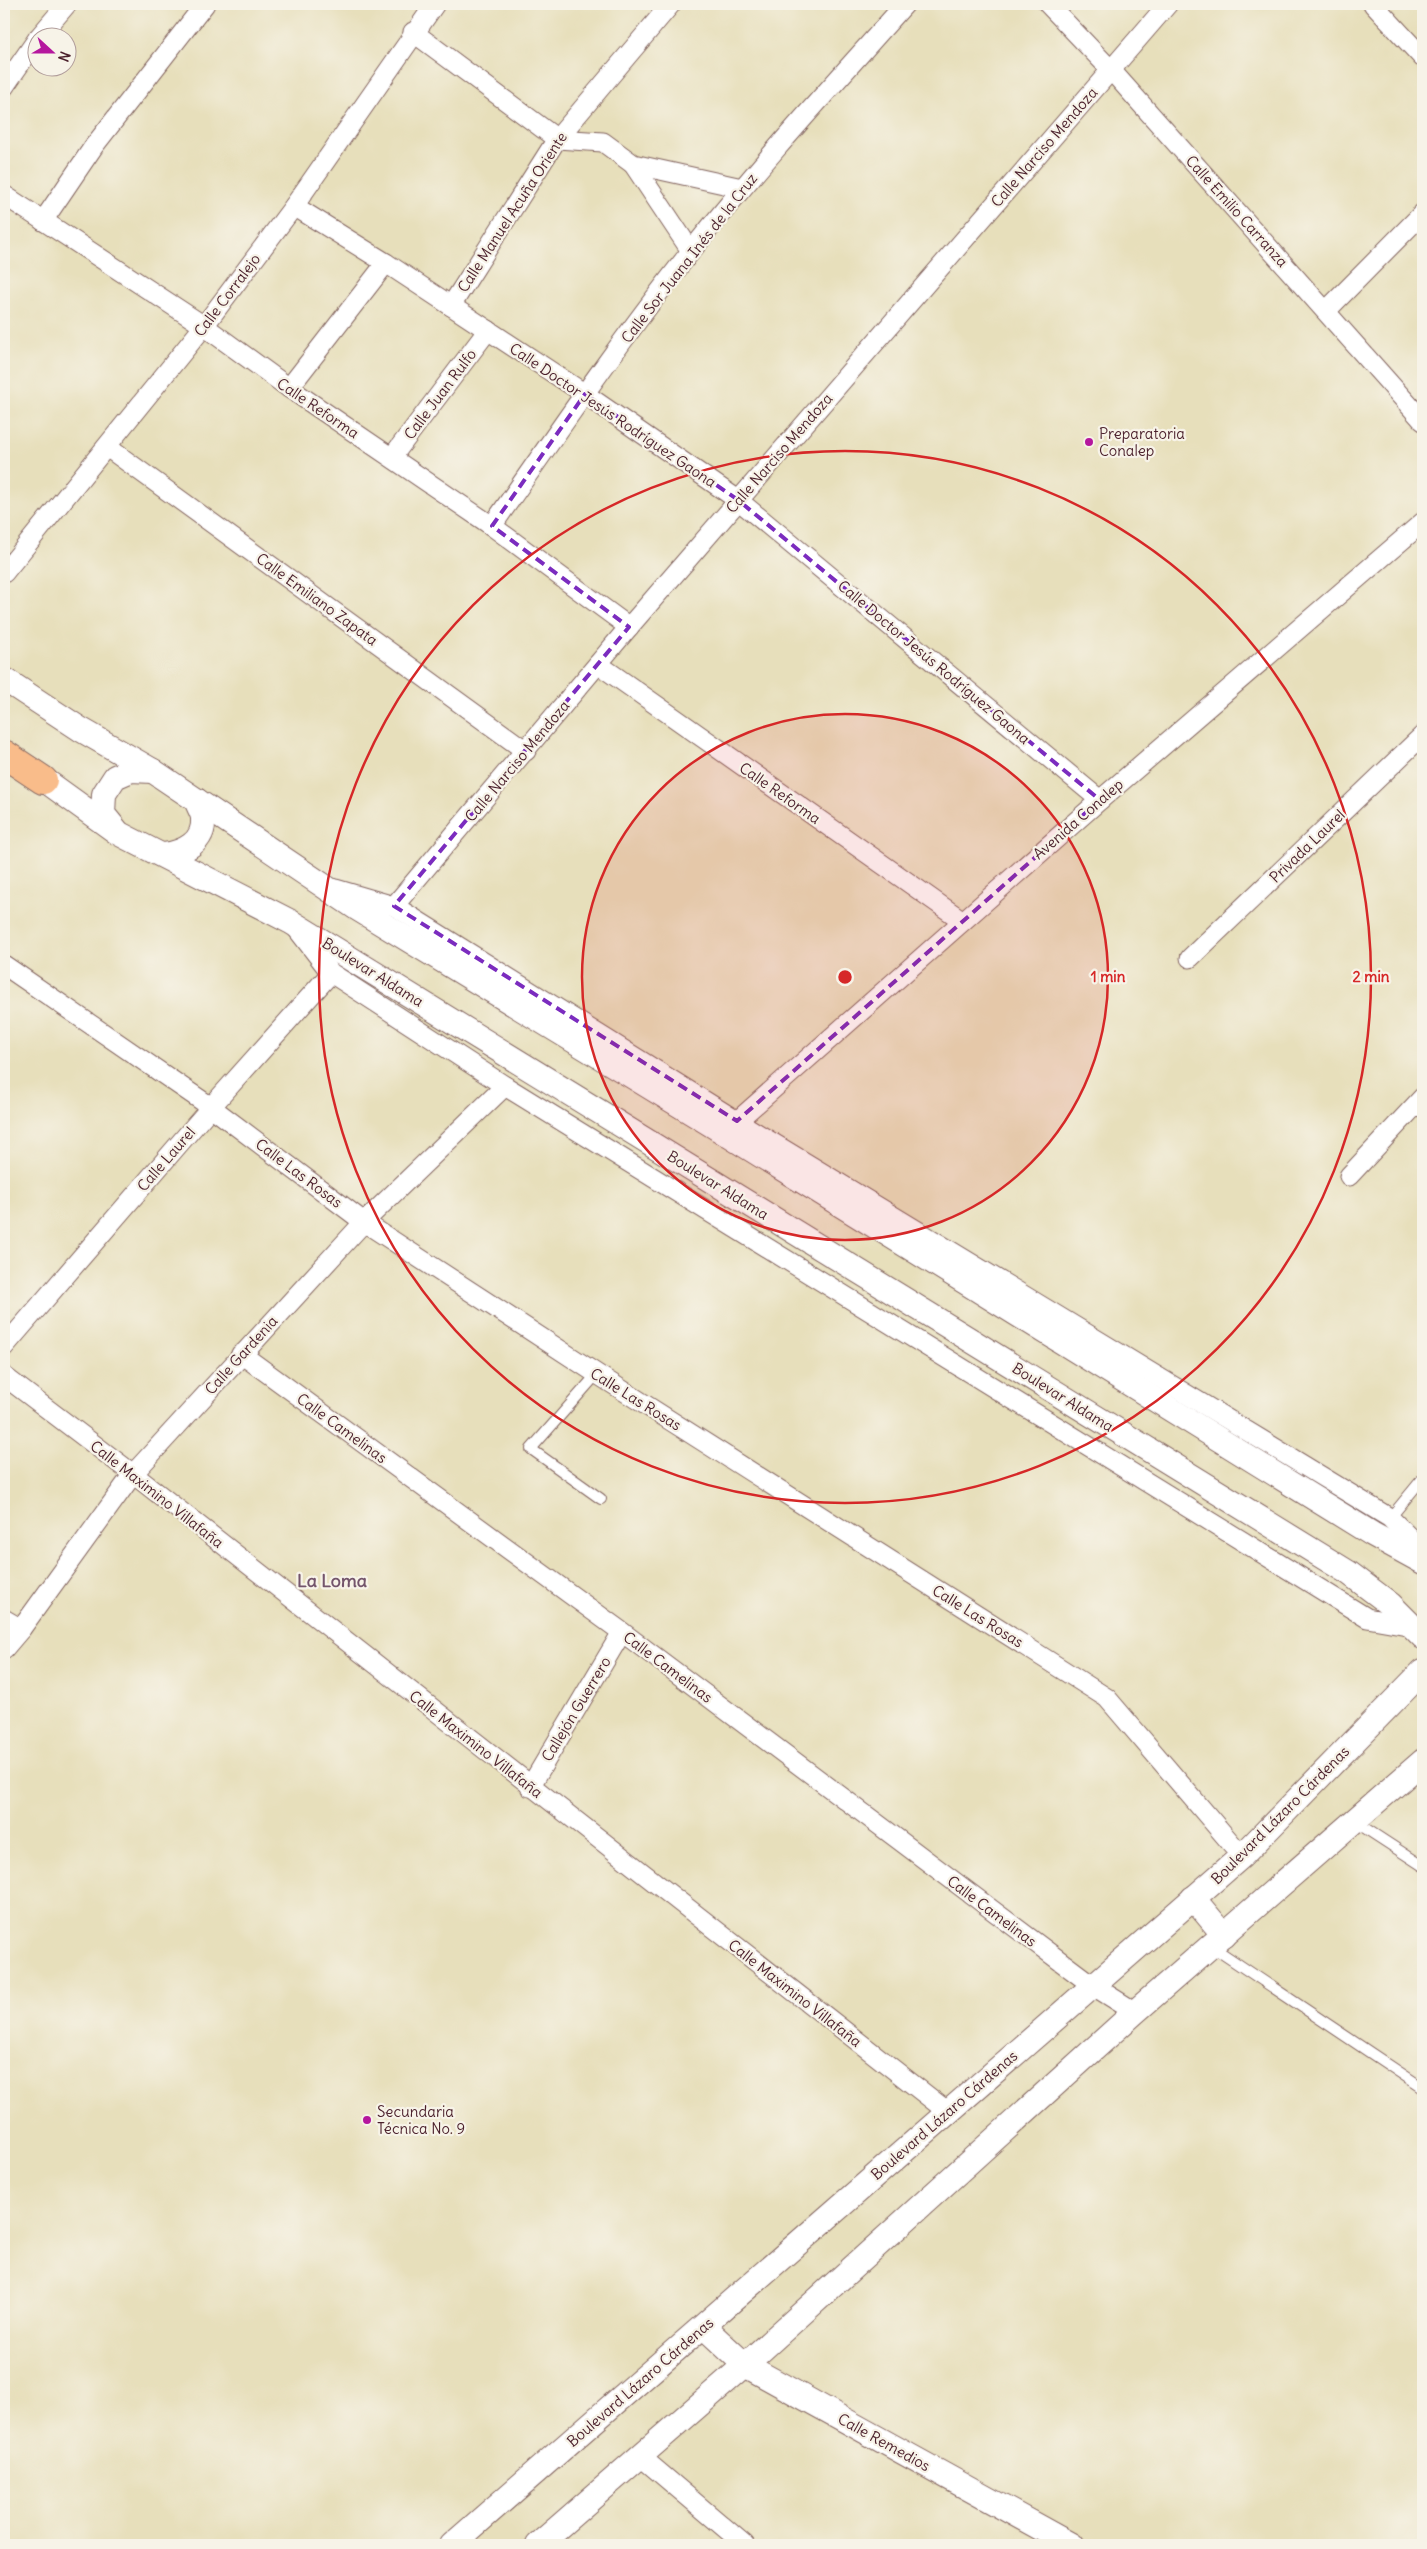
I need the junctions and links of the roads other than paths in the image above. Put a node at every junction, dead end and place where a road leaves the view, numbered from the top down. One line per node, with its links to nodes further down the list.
1 (67, 4): 9 (street)
2 (205, 4): 21 (street)
3 (435, 4): 10 (street, Calle Corralejo)
4 (671, 4): 15 (street, Calle Manuel Acuña Oriente)
5 (905, 4): 17 (street, Calle Sor Juana Inés de la Cruz)
6 (1048, 4): 13 (street, Calle Emilio Carranza)
7 (1168, 4): 13 (street, Calle Narciso Mendoza)
8 (1374, 4): 12 (street)
9 (47, 28)
10 (413, 32): 15 (street); 19 (street, Calle Corralejo)
11 (28, 52): 14 (street)
12 (1423, 58)
13 (1111, 70): 25 (street, Calle Emilio Carranza); 33 (street, Calle Narciso Mendoza)
14 (4, 87)
15 (557, 139): 16 (street); 24 (street, Calle Manuel Acuña Oriente)
16 (633, 164): 17 (street); 22 (street)
17 (742, 188): 22 (street, Calle Sor Juana Inés de la Cruz)
18 (4, 195): 21 (street, Calle Reforma)
19 (294, 206): 23 (street, Calle Doctor Jesús Rodríguez Gaona); 26 (street, Calle Corralejo)
20 (1423, 212): 25 (street)
21 (43, 221): 26 (street, Calle Reforma)
22 (691, 251): 29 (street, Calle Sor Juana Inés de la Cruz)
23 (386, 263): 24 (street, Calle Doctor Jesús Rodríguez Gaona); 28 (street)
24 (451, 306): 27 (street, Calle Doctor Jesús Rodríguez Gaona)
25 (1326, 311): 30 (street, Calle Emilio Carranza)
26 (204, 326): 28 (street, Calle Reforma); 31 (street, Calle Corralejo)
27 (488, 330): 29 (street, Calle Doctor Jesús Rodríguez Gaona); 32 (street, Calle Juan Rulfo)
28 (290, 388): 32 (street, Calle Reforma)
29 (585, 394): 33 (street, Calle Doctor Jesús Rodríguez Gaona); 35 (street, Calle Sor Juana Inés de la Cruz)
30 (1423, 420)
31 (107, 447): 36 (street, Calle Corralejo); 42 (street, Calle Emiliano Zapata)
32 (392, 458): 35 (street, Calle Reforma)
33 (738, 500): 37 (street, Calle Narciso Mendoza); 47 (street, Calle Doctor Jesús Rodríguez Gaona)
34 (1423, 522): 47 (street, Avenida Conalep)
35 (492, 526): 37 (street, Calle Reforma)
36 (4, 574)
37 (629, 626): 38 (street, Calle Narciso Mendoza)
38 (598, 664): 42 (street, Calle Narciso Mendoza); 52 (street, Calle Reforma)
39 (4, 679): 44 (street)
40 (1423, 734): 54 (street, Privada Laurel)
41 (4, 747): 45 (street, Boulevar Aldama)
42 (526, 751): 51 (street, Calle Narciso Mendoza)
43 (4, 754): 45 (highway)
44 (153, 771): 46 (street); 48 (street)
45 (43, 780): 48 (street, Boulevar Aldama)
46 (196, 800): 49 (street); 50 (street)
47 (1100, 800): 52 (street, Avenida Conalep)
48 (118, 833): 49 (street, Boulevar Aldama)
49 (164, 855): 53 (street, Boulevar Aldama)
50 (316, 883): 51 (street); 72 (street)
51 (394, 906): 60 (street)
52 (963, 921): 60 (street, Avenida Conalep)
53 (291, 922): 56 (street); 76 (street, Boulevar Aldama)
54 (1190, 958)
55 (4, 965): 59 (street, Calle Las Rosas)
56 (331, 973): 57 (street); 59 (street, Calle Laurel)
57 (506, 1086): 62 (street, Calle Gardenia); 76 (street)
58 (1423, 1097): 61 (street)
59 (211, 1107): 62 (street, Calle Las Rosas); 63 (street, Calle Laurel)
60 (737, 1121): 70 (street)
61 (1349, 1176)
62 (364, 1222): 64 (street, Calle Gardenia); 65 (street, Calle Las Rosas)
63 (4, 1347)
64 (241, 1354): 67 (street, Calle Gardenia); 75 (street, Calle Camelinas)
65 (597, 1374): 69 (lane); 82 (street, Calle Las Rosas)
66 (4, 1376): 67 (street, Calle Maximino Villafaña)
67 (133, 1474): 74 (street, Calle Gardenia); 80 (street, Calle Maximino Villafaña)
68 (1423, 1478): 70 (lane)
69 (601, 1499)
70 (1390, 1518): 71 (street)
71 (1423, 1552)
72 (1423, 1562)
73 (4, 1618): 74 (street)
74 (21, 1629): 77 (street, Calle Gardenia)
75 (622, 1632): 80 (street, Callejón Guerrero); 86 (street, Calle Camelinas)
76 (1418, 1632)
77 (4, 1649)
78 (1423, 1671): 82 (street, Boulevard Lázaro Cárdenas)
79 (1423, 1761): 81 (street)
80 (530, 1786): 89 (street, Calle Maximino Villafaña)
81 (1354, 1822): 83 (lane); 85 (street)
82 (1242, 1856): 84 (street, Boulevard Lázaro Cárdenas)
83 (1423, 1866)
84 (1193, 1898): 85 (street); 86 (street, Boulevard Lázaro Cárdenas)
85 (1218, 1940): 87 (street); 88 (lane)
86 (1092, 1986): 87 (street, Calle Camelinas); 89 (street, Boulevard Lázaro Cárdenas)
87 (1135, 2012): 91 (street)
88 (1423, 2088)
89 (948, 2112): 90 (street, Boulevard Lázaro Cárdenas)
90 (704, 2327): 91 (street, Calle Remedios); 93 (street, Boulevard Lázaro Cárdenas)
91 (745, 2365): 92 (street); 96 (street, Calle Remedios)
92 (640, 2456): 94 (street); 95 (street)
93 (452, 2545)
94 (538, 2545)
95 (745, 2545)
96 (1072, 2545)

